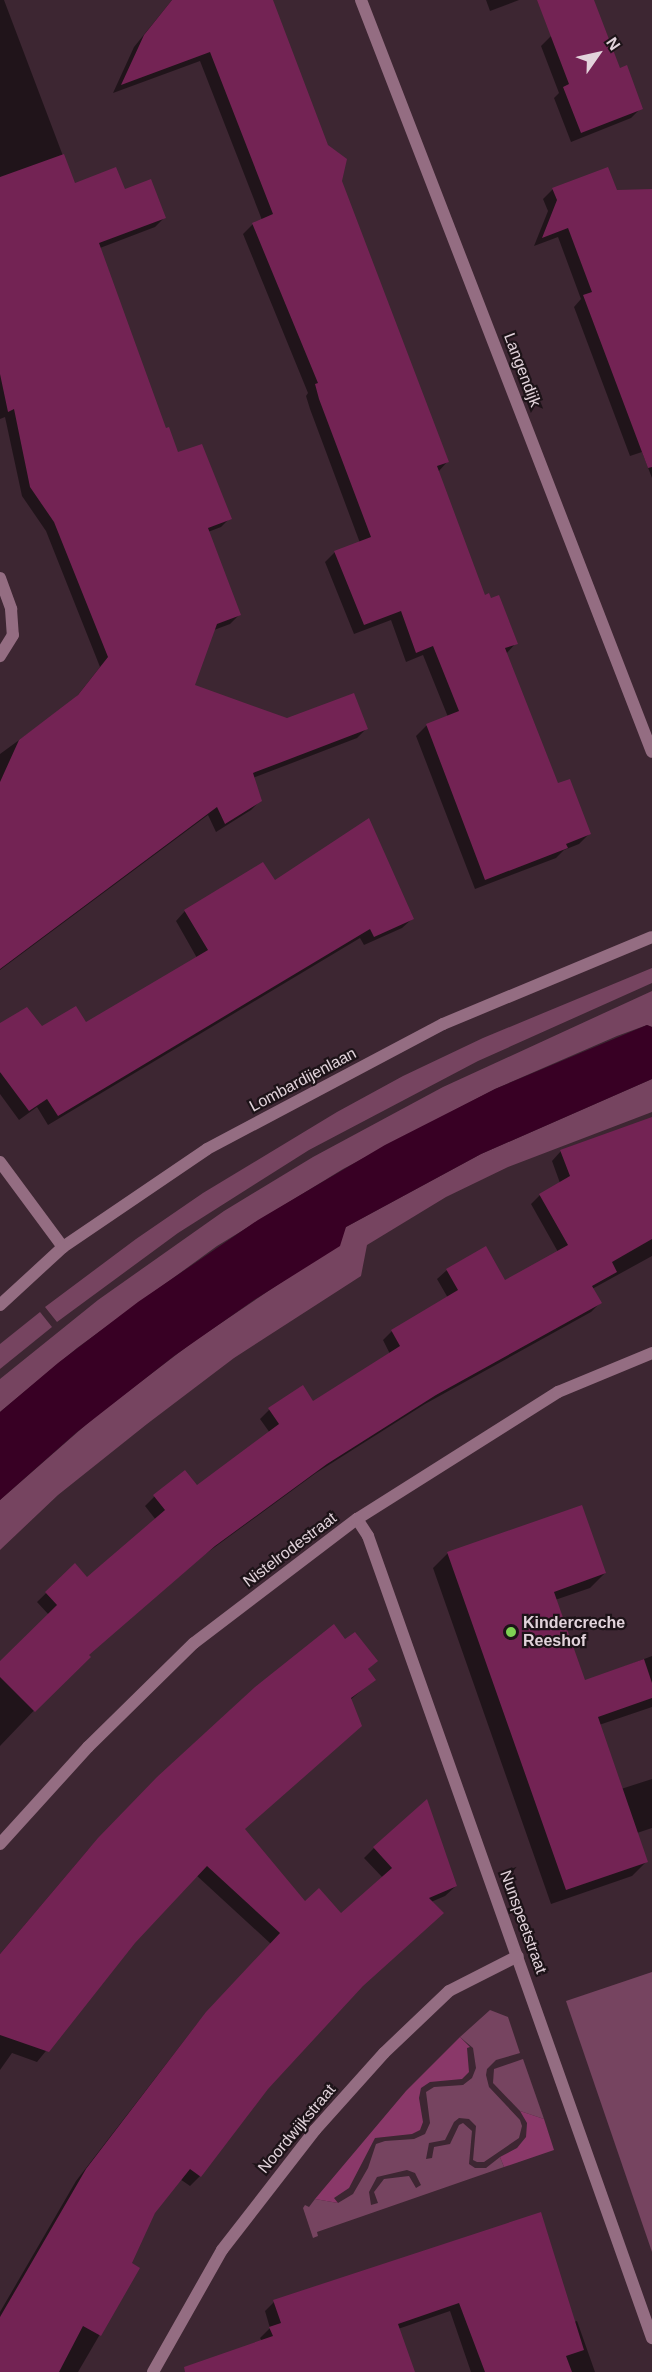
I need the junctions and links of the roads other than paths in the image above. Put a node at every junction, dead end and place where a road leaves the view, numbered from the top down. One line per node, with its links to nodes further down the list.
1 (361, 0): 4 (street, Langendijk)
2 (0, 578): 3 (street)
3 (0, 656)
4 (652, 752)
5 (652, 937): 7 (street, Lombardijenlaan)
6 (0, 1162): 7 (street)
7 (63, 1247): 8 (street, Lombardijenlaan)
8 (0, 1305)
9 (652, 1353): 10 (street, Nistelrodestraat)
10 (357, 1520): 11 (street, Nistelrodestraat); 12 (street, Nunspeetstraat)
11 (0, 1844)
12 (518, 1956): 13 (street, Nunspeetstraat); 14 (street, Noordwijkstraat)
13 (652, 2338)
14 (153, 2372)

